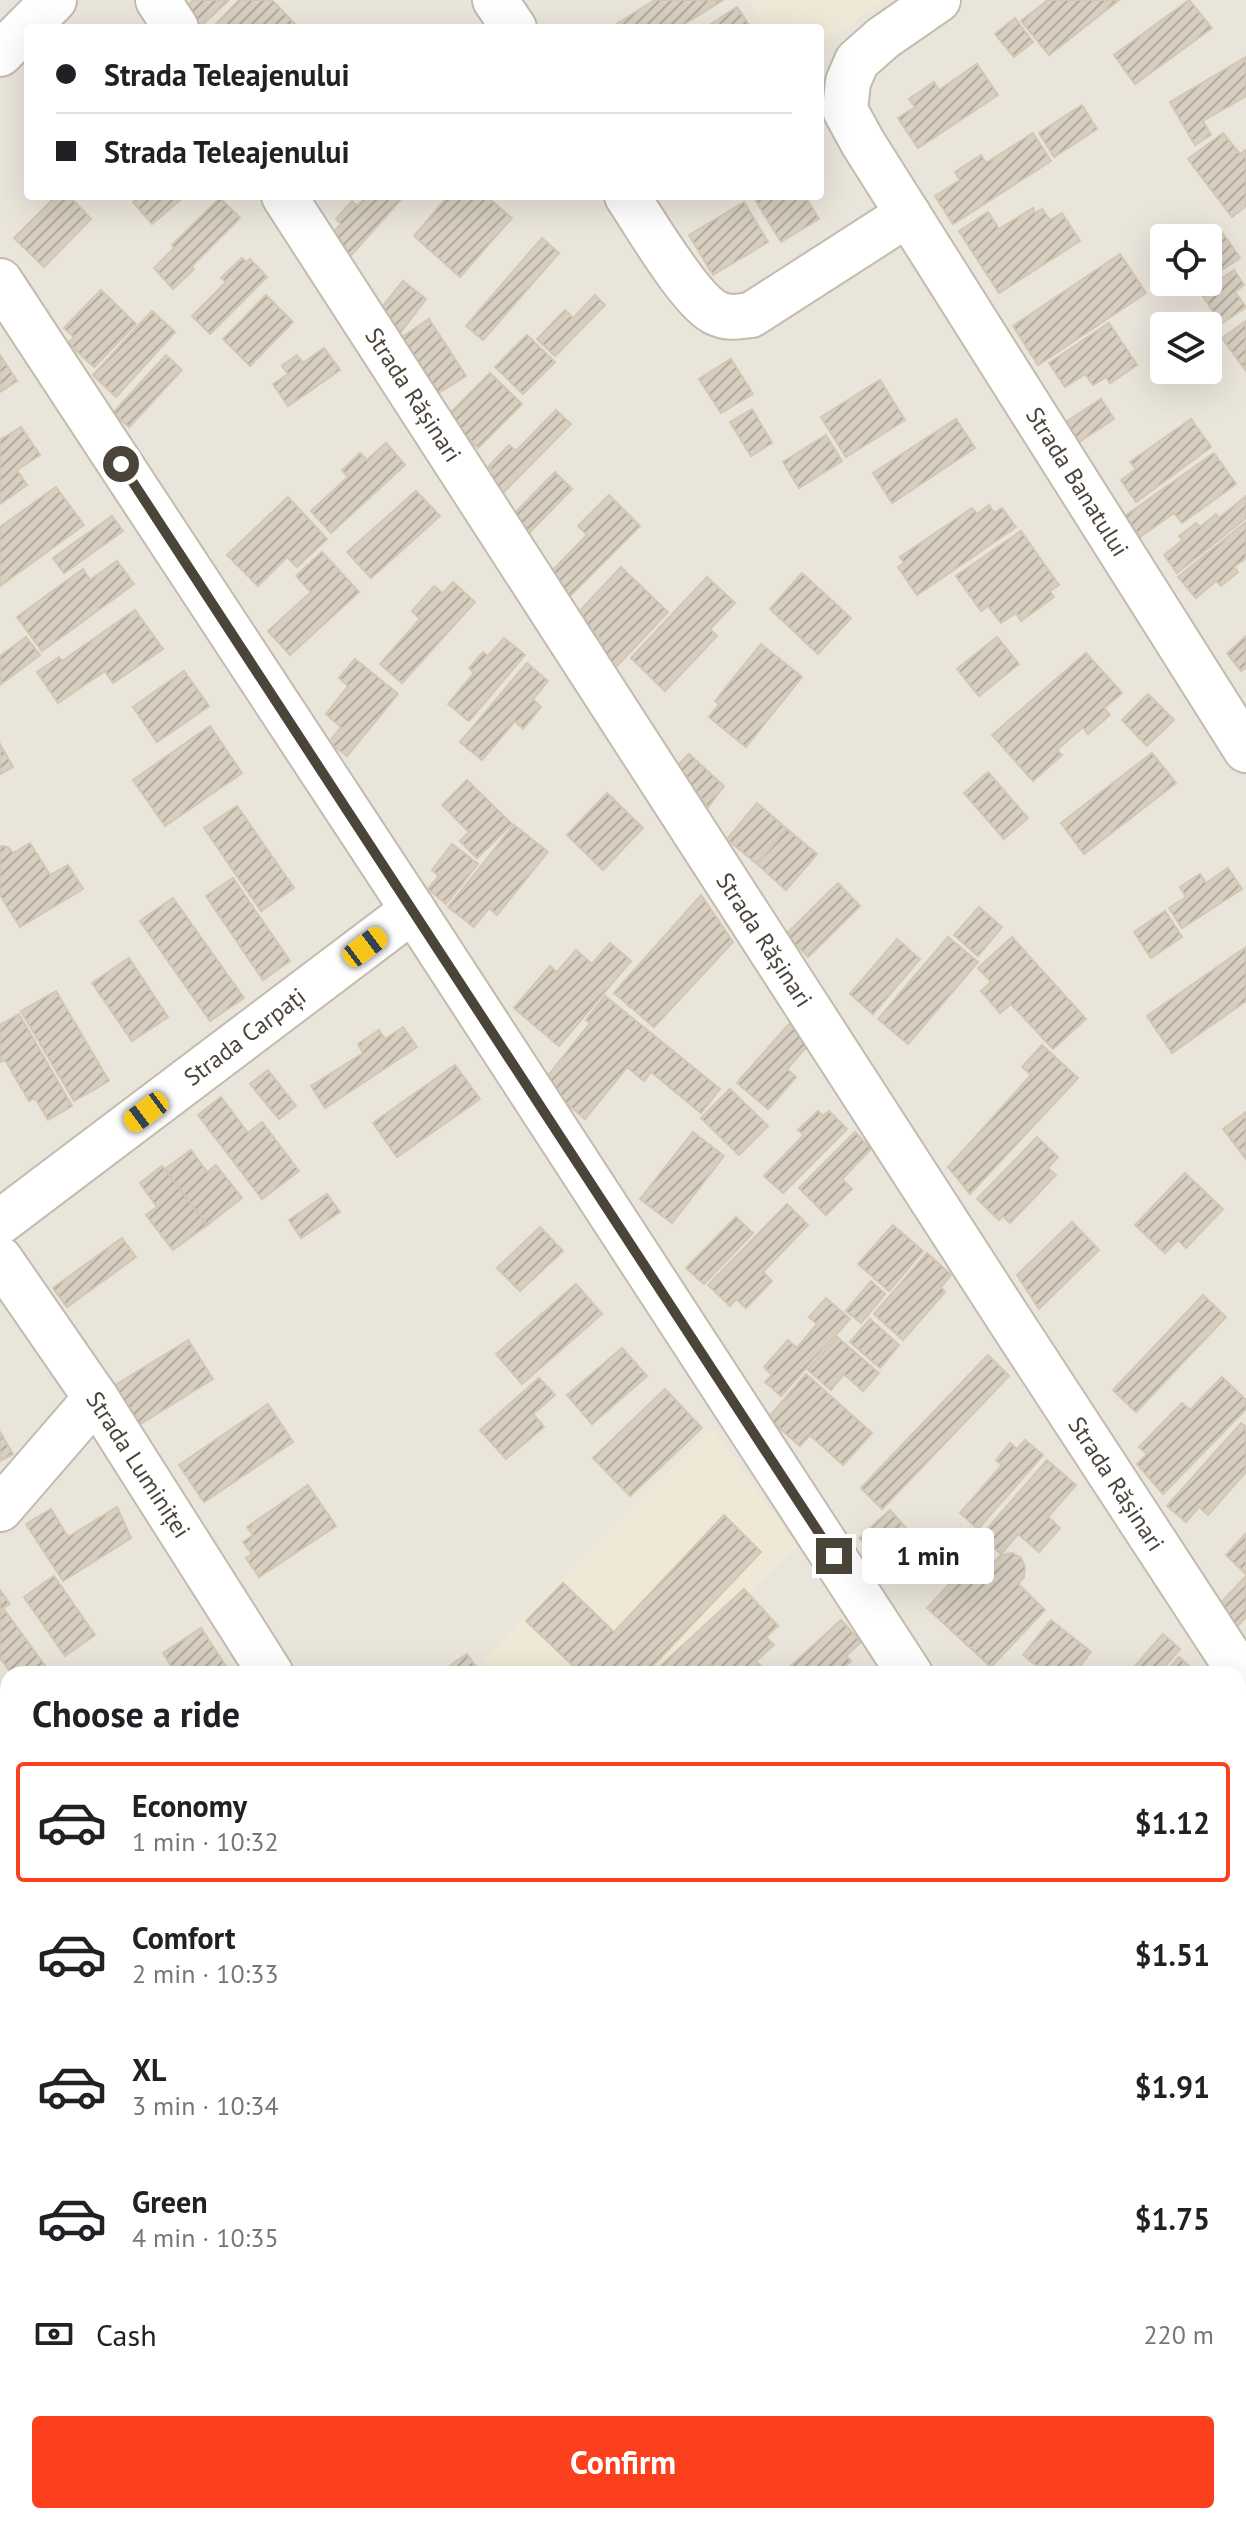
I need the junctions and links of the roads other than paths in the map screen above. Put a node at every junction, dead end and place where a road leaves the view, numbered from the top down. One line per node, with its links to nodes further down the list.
1 (54, 0): 5 (street)
2 (158, 0): 6 (street)
3 (495, 0): 7 (street)
4 (938, 0): 12 (street, Strada Banatului)
5 (30, 24)
6 (173, 24)
7 (511, 24)
8 (24, 30): 9 (street)
9 (0, 54)
10 (287, 200): 22 (street, Strada Rășinari)
11 (630, 200): 12 (street)
12 (908, 214): 14 (street, Strada Banatului)
13 (0, 281): 15 (street)
14 (1246, 750)
15 (413, 910): 16 (street, Strada Carpați); 21 (street)
16 (0, 1222)
17 (0, 1259): 18 (street, Strada Luminiței)
18 (96, 1398): 19 (street); 20 (street, Strada Luminiței)
19 (0, 1509)
20 (266, 1666)
21 (905, 1666)
22 (1236, 1666)

